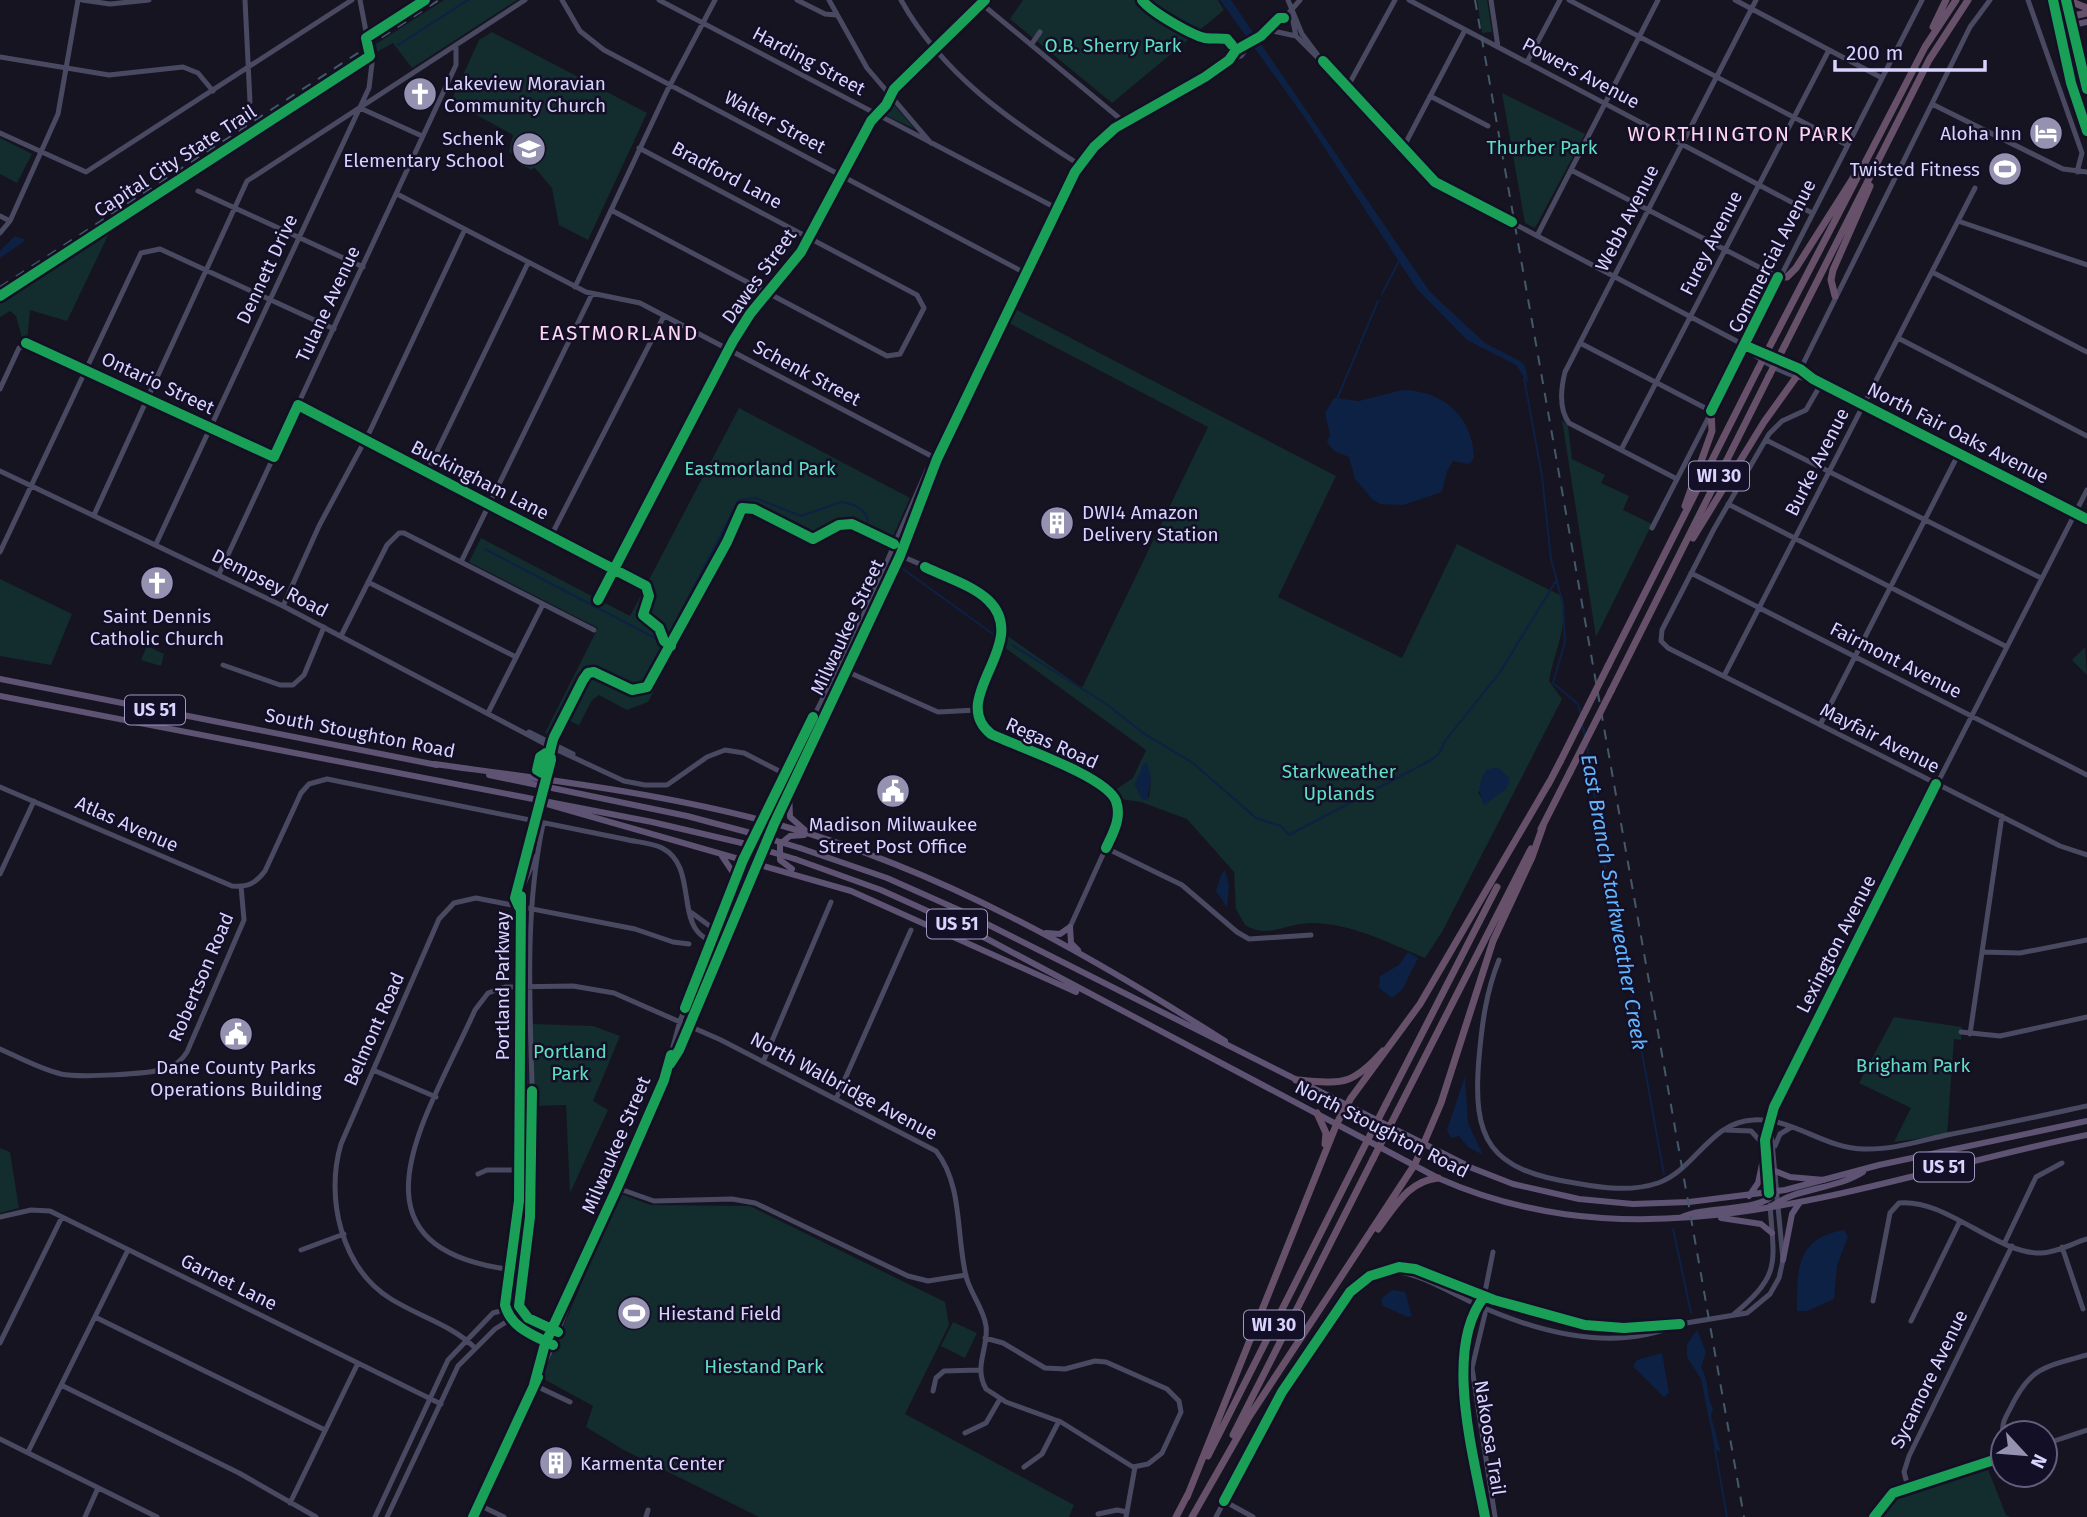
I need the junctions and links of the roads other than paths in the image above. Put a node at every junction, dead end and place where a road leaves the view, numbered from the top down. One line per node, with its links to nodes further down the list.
1 (80, 0): 2 (street); 58 (street)
2 (149, 0)
3 (245, 0): 59 (street)
4 (352, 0): 59 (street)
5 (360, 0): 72 (street, Dennett Drive)
6 (525, 0): 49 (street)
7 (659, 0): 42 (street, Harding Street)
8 (715, 0): 42 (street)
9 (797, 0): 39 (street)
10 (829, 0): 39 (street)
11 (901, 0): 53 (street)
12 (985, 0): 33 (street, Dawes Street)
13 (1288, 0): 36 (street)
14 (1300, 0): 36 (street, Milwaukee Street)
15 (1395, 0): 63 (street)
16 (1409, 0): 37 (street, Powers Avenue)
17 (1429, 0): 37 (street)
18 (1491, 0): 51 (street)
19 (1560, 0): 57 (street)
20 (1569, 0): 48 (street)
21 (1658, 0): 48 (street)
22 (1735, 0): 35 (street)
23 (1756, 0): 35 (street, Webb Avenue)
24 (1922, 0): 61 (street, Commercial Avenue)
25 (1946, 0): 52 (highway)
26 (1956, 0): 52 (highway, WI 30)
27 (1968, 0): 68 (highway, WI 30)
28 (1990, 0): 71 (street)
29 (2028, 0): 90 (street)
30 (2053, 0): 43 (main road)
31 (2066, 0): 34 (highway); 40 (main road)
32 (561, 1): 62 (street, Walter Street)
33 (978, 3): 50 (street); 53 (street, Dawes Street)
34 (2087, 8)
35 (1751, 9): 54 (street); 60 (street, Webb Avenue)
36 (1292, 10): 45 (street, Milwaukee Street); 47 (street); 56 (street, North Fair Oaks Avenue)
37 (1429, 11): 44 (street, Powers Avenue)
38 (2087, 13): 40 (highway)
39 (835, 15): 66 (street)
40 (2070, 21): 41 (main road); 43 (highway); 64 (main road)
41 (2087, 22)
42 (703, 23): 62 (street); 73 (street, Harding Street)
43 (2059, 28): 77 (main road)
44 (1465, 30): 51 (street, Powers Avenue); 67 (street)
45 (1270, 31): 47 (street); 75 (street, Milwaukee Street)
46 (1040, 32): 50 (street)
47 (1296, 36): 56 (street, North Fair Oaks Avenue)
48 (1639, 37): 60 (street); 70 (street)
49 (456, 45): 72 (street); 79 (street, Tulane Avenue)
50 (1031, 45): 75 (street)
51 (1499, 47): 57 (street, Powers Avenue)
52 (1924, 47): 87 (highway, WI 30)
53 (934, 49): 66 (street, Dawes Street); 86 (street)
54 (1829, 50): 61 (street); 74 (street, Furey Avenue)
55 (0, 57): 58 (street)
56 (1323, 61): 63 (street, North Fair Oaks Avenue)
57 (1527, 62): 70 (street, Powers Avenue)
58 (66, 67): 65 (street); 85 (street)
59 (248, 67): 65 (street); 69 (street)
60 (1716, 77): 74 (street); 80 (street, Webb Avenue)
61 (1882, 78): 82 (street, Commercial Avenue)
62 (670, 85): 83 (street); 91 (street, Walter Street)
63 (1347, 88): 84 (street, North Fair Oaks Avenue)
64 (2087, 89)
65 (212, 91): 85 (street)
66 (891, 95): 73 (street, Dawes Street); 81 (street)
67 (1430, 96): 76 (street); 84 (street)
68 (1909, 98): 121 (highway); 172 (highway, WI 30, bridge)
69 (250, 102)
70 (1605, 103): 80 (street, Powers Avenue); 88 (street)
71 (1932, 104): 90 (street); 121 (street)
72 (360, 108): 79 (street); 96 (street); 107 (street, Dennett Drive)
73 (876, 115): 81 (street, Harding Street); 91 (street, Dawes Street)
74 (1794, 118): 82 (street); 92 (street, Furey Avenue)
75 (1124, 122): 86 (street, Milwaukee Street)
76 (1488, 125)
77 (2087, 131)
78 (0, 133): 85 (street)
79 (422, 136): 95 (street, Tulane Avenue)
80 (1682, 144): 92 (street, Powers Avenue); 98 (street, Webb Avenue)
81 (933, 145): 97 (street, Harding Street)
82 (1847, 145): 100 (street, Commercial Avenue)
83 (639, 148): 99 (street); 108 (street, Bradford Lane)
84 (1403, 148): 106 (street, North Fair Oaks Avenue)
85 (41, 153): 102 (street)
86 (1080, 165): 97 (street, Milwaukee Street)
87 (1862, 167): 117 (highway); 163 (highway, WI 30, bridge)
88 (1571, 170): 98 (street); 106 (street)
89 (2087, 172): 90 (street)
90 (2077, 173)
91 (842, 175): 108 (street, Dawes Street); 115 (street, Walter Street)
92 (1759, 185): 100 (street, Powers Avenue); 109 (street, Furey Avenue)
93 (1975, 188): 103 (street, Burke Avenue)
94 (198, 191): 96 (street)
95 (397, 194): 104 (street, Schenk Street); 112 (street, Tulane Avenue)
96 (236, 208): 107 (street); 113 (street)
97 (1056, 208): 115 (street, Milwaukee Street)
98 (1648, 210): 109 (street); 116 (street, Webb Avenue)
99 (611, 211): 118 (street); 120 (street)
100 (1812, 212): 117 (street, Commercial Avenue)
101 (0, 216): 102 (street)
102 (10, 221): 105 (street)
103 (1958, 221): 111 (street); 114 (street, Burke Avenue)
104 (465, 229): 110 (street, Schenk Street); 142 (street)
105 (0, 233)
106 (1537, 236): 116 (street, North Fair Oaks Avenue)
107 (299, 238): 112 (street); 122 (street, Dennett Drive)
108 (809, 238): 120 (street, Dawes Street); 120 (street, Bradford Lane)
109 (1725, 250): 117 (street); 124 (street, Furey Avenue)
110 (528, 263): 118 (street, Schenk Street); 149 (street)
111 (2087, 265)
112 (363, 267): 125 (street, Tulane Avenue)
113 (207, 270): 122 (street); 131 (street); 136 (street)
114 (1932, 272): 126 (street, Burke Avenue); 130 (street)
115 (1025, 273): 147 (street, Milwaukee Street)
116 (1614, 277): 124 (street, North Fair Oaks Avenue); 127 (street, Webb Avenue)
117 (1778, 277): 128 (street, Commercial Avenue)
118 (575, 287): 119 (street, Schenk Street)
119 (592, 293): 123 (street, Schenk Street); 154 (street)
120 (769, 293): 129 (street, Dawes Street)
121 (1835, 296): 132 (street)
122 (270, 299): 125 (street); 140 (street, Dennett Drive)
123 (664, 316): 129 (street, Schenk Street); 161 (street)
124 (1690, 317): 128 (street, North Fair Oaks Avenue); 133 (street, Furey Avenue)
125 (334, 329): 137 (street, Tulane Avenue)
126 (1898, 338): 138 (street, Burke Avenue); 141 (street)
127 (1580, 343): 133 (street); 144 (street, Webb Avenue)
128 (1744, 345): 132 (street, North Fair Oaks Avenue); 139 (street, Commercial Avenue)
129 (729, 350): 147 (street, Schenk Street); 169 (street, Dawes Street)
130 (2087, 352)
131 (85, 368): 135 (street, Ontario Street); 136 (street, Ontario Street); 152 (street)
132 (1798, 372): 134 (street, North Fair Oaks Avenue); 172 (highway)
133 (1656, 383): 139 (street); 144 (street, Furey Avenue)
134 (1821, 384): 138 (street, North Fair Oaks Avenue); 143 (street)
135 (0, 389)
136 (148, 398): 140 (street, Ontario Street); 157 (street)
137 (298, 405): 142 (street, Buckingham Lane); 146 (street, Tulane Avenue)
138 (1864, 405): 145 (street, North Fair Oaks Avenue); 150 (street, Burke Avenue)
139 (1710, 411): 151 (street, Commercial Avenue); 163 (highway)
140 (211, 427): 146 (street, Ontario Street); 164 (street, Dennett Drive)
141 (2087, 436)
142 (366, 440): 149 (street, Buckingham Lane); 179 (street)
143 (1766, 440): 150 (street); 155 (street)
144 (1621, 450): 151 (street)
145 (1959, 453): 156 (street, North Fair Oaks Avenue); 159 (street)
146 (274, 457): 171 (street, Tulane Avenue)
147 (937, 459): 166 (street, Milwaukee Street); 167 (street, Milwaukee Street)
148 (0, 471): 152 (street, Dempsey Road)
149 (427, 472): 154 (street, Buckingham Lane)
150 (1829, 472): 159 (street); 162 (street, Burke Avenue)
151 (1677, 479): 160 (street, Commercial Avenue)
152 (32, 485): 157 (street, Dempsey Road); 165 (street)
153 (2087, 490): 156 (street, Lexington Avenue)
154 (489, 504): 161 (street, Buckingham Lane); 168 (street)
155 (1728, 504): 162 (street); 170 (street)
156 (2075, 513): 158 (street, North Fair Oaks Avenue); 173 (street, Lexington Avenue)
157 (94, 515): 164 (street, Dempsey Road)
158 (2087, 519)
159 (1925, 520): 173 (street); 176 (street)
160 (1652, 528)
161 (551, 536): 169 (street, Buckingham Lane)
162 (1795, 539): 176 (street); 180 (street, Burke Avenue)
163 (1671, 542): 204 (highway, WI 30, bridge)
164 (156, 544): 171 (street, Dempsey Road)
165 (0, 552)
166 (891, 552): 167 (street); 181 (street, Milwaukee Street)
167 (900, 556): 190 (street, Milwaukee Street); 194 (street)
168 (461, 562): 174 (street); 178 (street)
169 (614, 569): 175 (street, Buckingham Lane); 177 (street, Dawes Street)
170 (1691, 573): 180 (street, Fairmont Avenue); 191 (street, Mayfair Avenue)
171 (219, 574): 179 (street, Dempsey Road)
172 (1668, 577): 215 (highway, WI 30, bridge)
173 (2041, 578): 185 (street, Lexington Avenue)
174 (368, 582): 184 (street); 187 (street)
175 (646, 586)
176 (1890, 587): 185 (street); 186 (street)
177 (598, 600)
178 (543, 604): 183 (street); 187 (street)
179 (283, 606): 182 (street, Dempsey Road)
180 (1759, 608): 186 (street, Fairmont Avenue); 191 (street, Burke Avenue)
181 (862, 618): 189 (street, Milwaukee Street); 190 (street)
182 (324, 627): 184 (street, Dempsey Road); 188 (street)
183 (594, 630)
184 (341, 636): 195 (street, Dempsey Road)
185 (2007, 647): 196 (street, Lexington Avenue)
186 (1855, 656): 196 (street, Fairmont Avenue); 197 (street)
187 (516, 657): 195 (street)
188 (223, 666)
189 (837, 669): 199 (street); 202 (street, Milwaukee Street)
190 (848, 672): 194 (street); 199 (street, Milwaukee Street)
191 (1724, 676): 197 (street, Mayfair Avenue)
192 (0, 679): 198 (main road, South Stoughton Road / US 51)
193 (0, 696): 200 (main road, South Stoughton Road / US 51)
194 (977, 709): 218 (street, Regas Road)
195 (489, 711): 202 (street, Dempsey Road)
196 (1971, 715): 203 (street, Fairmont Avenue); 205 (street, Lexington Avenue)
197 (1820, 725): 205 (street, Mayfair Avenue)
198 (310, 740): 200 (main road); 201 (main road, South Stoughton Road / US 51)
199 (811, 746): 207 (street, Milwaukee Street)
200 (307, 755): 208 (main road, South Stoughton Road / US 51)
201 (434, 764): 211 (main road); 212 (main road, South Stoughton Road / US 51)
202 (783, 773): 211 (street, Milwaukee Street)
203 (2087, 775)
204 (1550, 781): 251 (highway); 356 (highway, WI 30, bridge)
205 (1936, 784): 210 (street, Mayfair Avenue); 265 (street, Lexington Avenue)
206 (0, 787): 209 (street, Atlas Avenue)
207 (789, 792): 214 (street, Milwaukee Street); 217 (main road)
208 (530, 798): 216 (main road, South Stoughton Road / US 51); 220 (main road)
209 (33, 801): 224 (street); 227 (street, Atlas Avenue)
210 (2002, 816): 221 (street, Mayfair Avenue); 242 (street)
211 (761, 821): 214 (main road); 222 (street, Milwaukee Street)
212 (712, 822): 256 (main road, North Stoughton Road / US 51, bridge)
213 (543, 824): 219 (street, Portland Parkway); 227 (street); 231 (street)
214 (774, 824): 217 (main road); 223 (street, Milwaukee Street)
215 (1543, 826): 271 (highway); 370 (highway, WI 30, bridge)
216 (709, 833): 247 (main road, North Stoughton Road / US 51, bridge)
217 (810, 834): 225 (main road); 233 (main road)
218 (1106, 848): 232 (street); 236 (street)
219 (537, 853): 229 (street, Portland Parkway); 230 (street, Portland Parkway)
220 (721, 855): 222 (main road); 226 (main road)
221 (2087, 855)
222 (743, 860): 223 (main road); 226 (street, Milwaukee Street)
223 (758, 863): 225 (main road); 237 (street, Milwaukee Street)
224 (0, 874)
225 (802, 874): 247 (main road)
226 (736, 877): 235 (street, Milwaukee Street)
227 (241, 886): 254 (street, Robertson Road)
228 (831, 902): 255 (street)
229 (519, 907): 230 (street, Belmont Road); 245 (street, Portland Parkway); 258 (street, Belmont Road)
230 (530, 908): 240 (street, Belmont Road); 246 (street, Portland Parkway)
231 (691, 912): 235 (street); 239 (street)
232 (1070, 927): 233 (main road); 243 (main road)
233 (1029, 928): 243 (main road)
234 (911, 930): 261 (street)
235 (713, 931): 237 (street); 239 (street, Milwaukee Street)
236 (1311, 935)
237 (726, 938): 241 (street, Milwaukee Street)
238 (2087, 940): 242 (street)
239 (709, 941): 241 (street); 249 (street, Milwaukee Street)
240 (690, 944)
241 (723, 947): 250 (street, Milwaukee Street)
242 (1982, 952): 253 (street)
243 (1090, 958): 256 (main road)
244 (1499, 960): 269 (street)
245 (519, 985): 246 (street, North Walbridge Avenue); 260 (street, North Walbridge Avenue); 277 (street, Portland Parkway)
246 (530, 985): 249 (street, North Walbridge Avenue); 278 (street, Portland Parkway)
247 (1110, 1006): 264 (main road, North Stoughton Road / US 51)
248 (2087, 1017): 253 (street)
249 (680, 1021): 250 (street, North Walbridge Avenue); 257 (street, Milwaukee Street)
250 (690, 1025): 255 (street, North Walbridge Avenue); 257 (street, Milwaukee Street)
251 (1402, 1030): 259 (highway); 262 (highway)
252 (1961, 1032): 253 (street)
253 (1970, 1034)
254 (0, 1049)
255 (763, 1062): 261 (street, North Walbridge Avenue)
256 (1259, 1062): 259 (main road, North Stoughton Road / US 51)
257 (670, 1064): 283 (street, Milwaukee Street)
258 (373, 1070): 260 (street); 296 (street, Belmont Road)
259 (1296, 1080): 262 (main road, North Stoughton Road / US 51)
260 (436, 1097): 306 (street, North Walbridge Avenue)
261 (836, 1099): 309 (street, North Walbridge Avenue)
262 (1346, 1105): 267 (highway); 271 (main road, North Stoughton Road / US 51)
263 (2087, 1106): 268 (street)
264 (1317, 1113): 267 (main road, North Stoughton Road / US 51); 273 (highway)
265 (1770, 1121): 268 (street); 269 (street); 272 (street)
266 (2087, 1121): 276 (main road, US 51)
267 (1337, 1123): 273 (highway); 275 (main road, North Stoughton Road / US 51)
268 (1790, 1128): 272 (street)
269 (1722, 1130): 272 (street)
270 (2087, 1135): 287 (main road, US 51)
271 (1424, 1144): 275 (highway); 285 (main road, North Stoughton Road / US 51)
272 (1767, 1150): 279 (street); 285 (main road); 286 (street)
273 (1324, 1152): 356 (highway)
274 (2062, 1163): 298 (street)
275 (1415, 1164): 281 (main road, North Stoughton Road / US 51); 304 (highway)
276 (1870, 1168): 282 (main road, US 51); 288 (main road)
277 (520, 1170): 278 (street); 280 (street); 306 (street, Portland Parkway)
278 (533, 1171): 308 (street, Portland Parkway)
279 (1775, 1171): 282 (main road); 284 (street)
280 (478, 1174)
281 (1438, 1178): 293 (main road, North Stoughton Road / US 51); 304 (highway)
282 (1826, 1180): 284 (main road, US 51)
283 (617, 1188): 309 (street); 310 (street, Milwaukee Street)
284 (1778, 1191): 286 (main road); 288 (street)
285 (1749, 1196): 286 (main road, North Stoughton Road / US 51)
286 (1769, 1196): 289 (street); 293 (main road)
287 (1800, 1202): 288 (main road, US 51); 305 (main road)
288 (1778, 1204): 289 (main road); 305 (street)
289 (1770, 1209): 292 (main road, North Stoughton Road / US 51); 295 (street)
290 (0, 1217): 291 (street, Garnet Lane)
291 (62, 1217): 301 (street, Garnet Lane); 328 (street)
292 (1712, 1217): 293 (main road, North Stoughton Road / US 51); 295 (main road)
293 (1677, 1219)
294 (1960, 1221): 298 (street); 312 (street); 321 (street)
295 (1772, 1233): 318 (street)
296 (344, 1234): 302 (street); 326 (street, Belmont Road)
297 (2087, 1239): 300 (street)
298 (2005, 1242): 299 (street)
299 (2012, 1246): 300 (street); 354 (street, Sycamore Avenue)
300 (2062, 1248): 317 (street)
301 (128, 1250): 319 (street); 332 (street, Garnet Lane)
302 (301, 1250)
303 (1493, 1252): 311 (street, Nakoosa Trail)
304 (1355, 1257): 370 (highway)
305 (1783, 1260): 318 (street)
306 (511, 1270): 308 (street, North Walbridge Avenue); 314 (street, Portland Parkway)
307 (1390, 1270): 311 (street); 313 (street); 357 (street)
308 (522, 1271): 316 (street, Portland Parkway)
309 (965, 1275): 325 (street, North Walbridge Avenue)
310 (576, 1283): 323 (street, Milwaukee Street); 324 (street, Milwaukee Street)
311 (1484, 1297): 313 (street, Nakoosa Trail); 315 (street, Nakoosa Trail); 322 (street)
312 (1872, 1301)
313 (1478, 1305): 315 (street); 373 (street, Nakoosa Trail)
314 (505, 1308): 316 (street); 320 (street); 326 (street)
315 (1485, 1308): 322 (street); 374 (street, Nakoosa Trail)
316 (521, 1309): 320 (street); 323 (street)
317 (2083, 1310)
318 (1733, 1315): 322 (street)
319 (95, 1317): 334 (street); 343 (street)
320 (511, 1320): 327 (street); 330 (street)
321 (1911, 1321)
322 (1680, 1324)
323 (552, 1329): 324 (street); 327 (street, Milwaukee Street)
324 (558, 1332): 329 (street, Milwaukee Street)
325 (985, 1338): 333 (street, North Walbridge Avenue); 353 (street)
326 (467, 1339): 330 (street, Belmont Road); 337 (street)
327 (547, 1341): 329 (street); 335 (street, Milwaukee Street)
328 (0, 1343)
329 (554, 1345): 335 (street, Milwaukee Street)
330 (475, 1348): 340 (street)
331 (2087, 1355): 341 (street)
332 (358, 1363): 337 (street, Garnet Lane); 343 (street)
333 (979, 1370): 336 (street); 338 (street)
334 (61, 1385): 348 (street); 358 (street)
335 (534, 1385): 339 (street); 359 (street, Milwaukee Street)
336 (933, 1391)
337 (430, 1399): 340 (street, Garnet Lane); 350 (street)
338 (1000, 1399): 342 (street); 345 (street)
339 (570, 1402)
340 (441, 1404): 351 (street)
341 (2005, 1419)
342 (1059, 1421): 352 (street); 353 (street)
343 (325, 1430): 358 (street)
344 (2087, 1430): 347 (street)
345 (965, 1433)
346 (0, 1439): 348 (street)
347 (2059, 1439)
348 (28, 1452): 355 (street)
349 (1989, 1461): 354 (street)
350 (402, 1462): 351 (street); 365 (street)
351 (412, 1467): 366 (street)
352 (1024, 1467)
353 (1135, 1467): 361 (street)
354 (1908, 1487): 375 (street)
355 (99, 1488): 362 (street); 363 (street)
356 (1186, 1497): 369 (highway, WI 30)
357 (1224, 1501): 371 (street); 372 (street)
358 (290, 1503): 364 (street)
359 (478, 1505): 367 (street, Milwaukee Street); 368 (street)
360 (1098, 1514): 361 (street)
361 (1127, 1515)
362 (85, 1517)
363 (157, 1517)
364 (316, 1517)
365 (375, 1517)
366 (387, 1517)
367 (473, 1517)
368 (504, 1517)
369 (1176, 1517)
370 (1192, 1517)
371 (1216, 1517)
372 (1253, 1517)
373 (1485, 1517)
374 (1495, 1517)
375 (1874, 1517)

